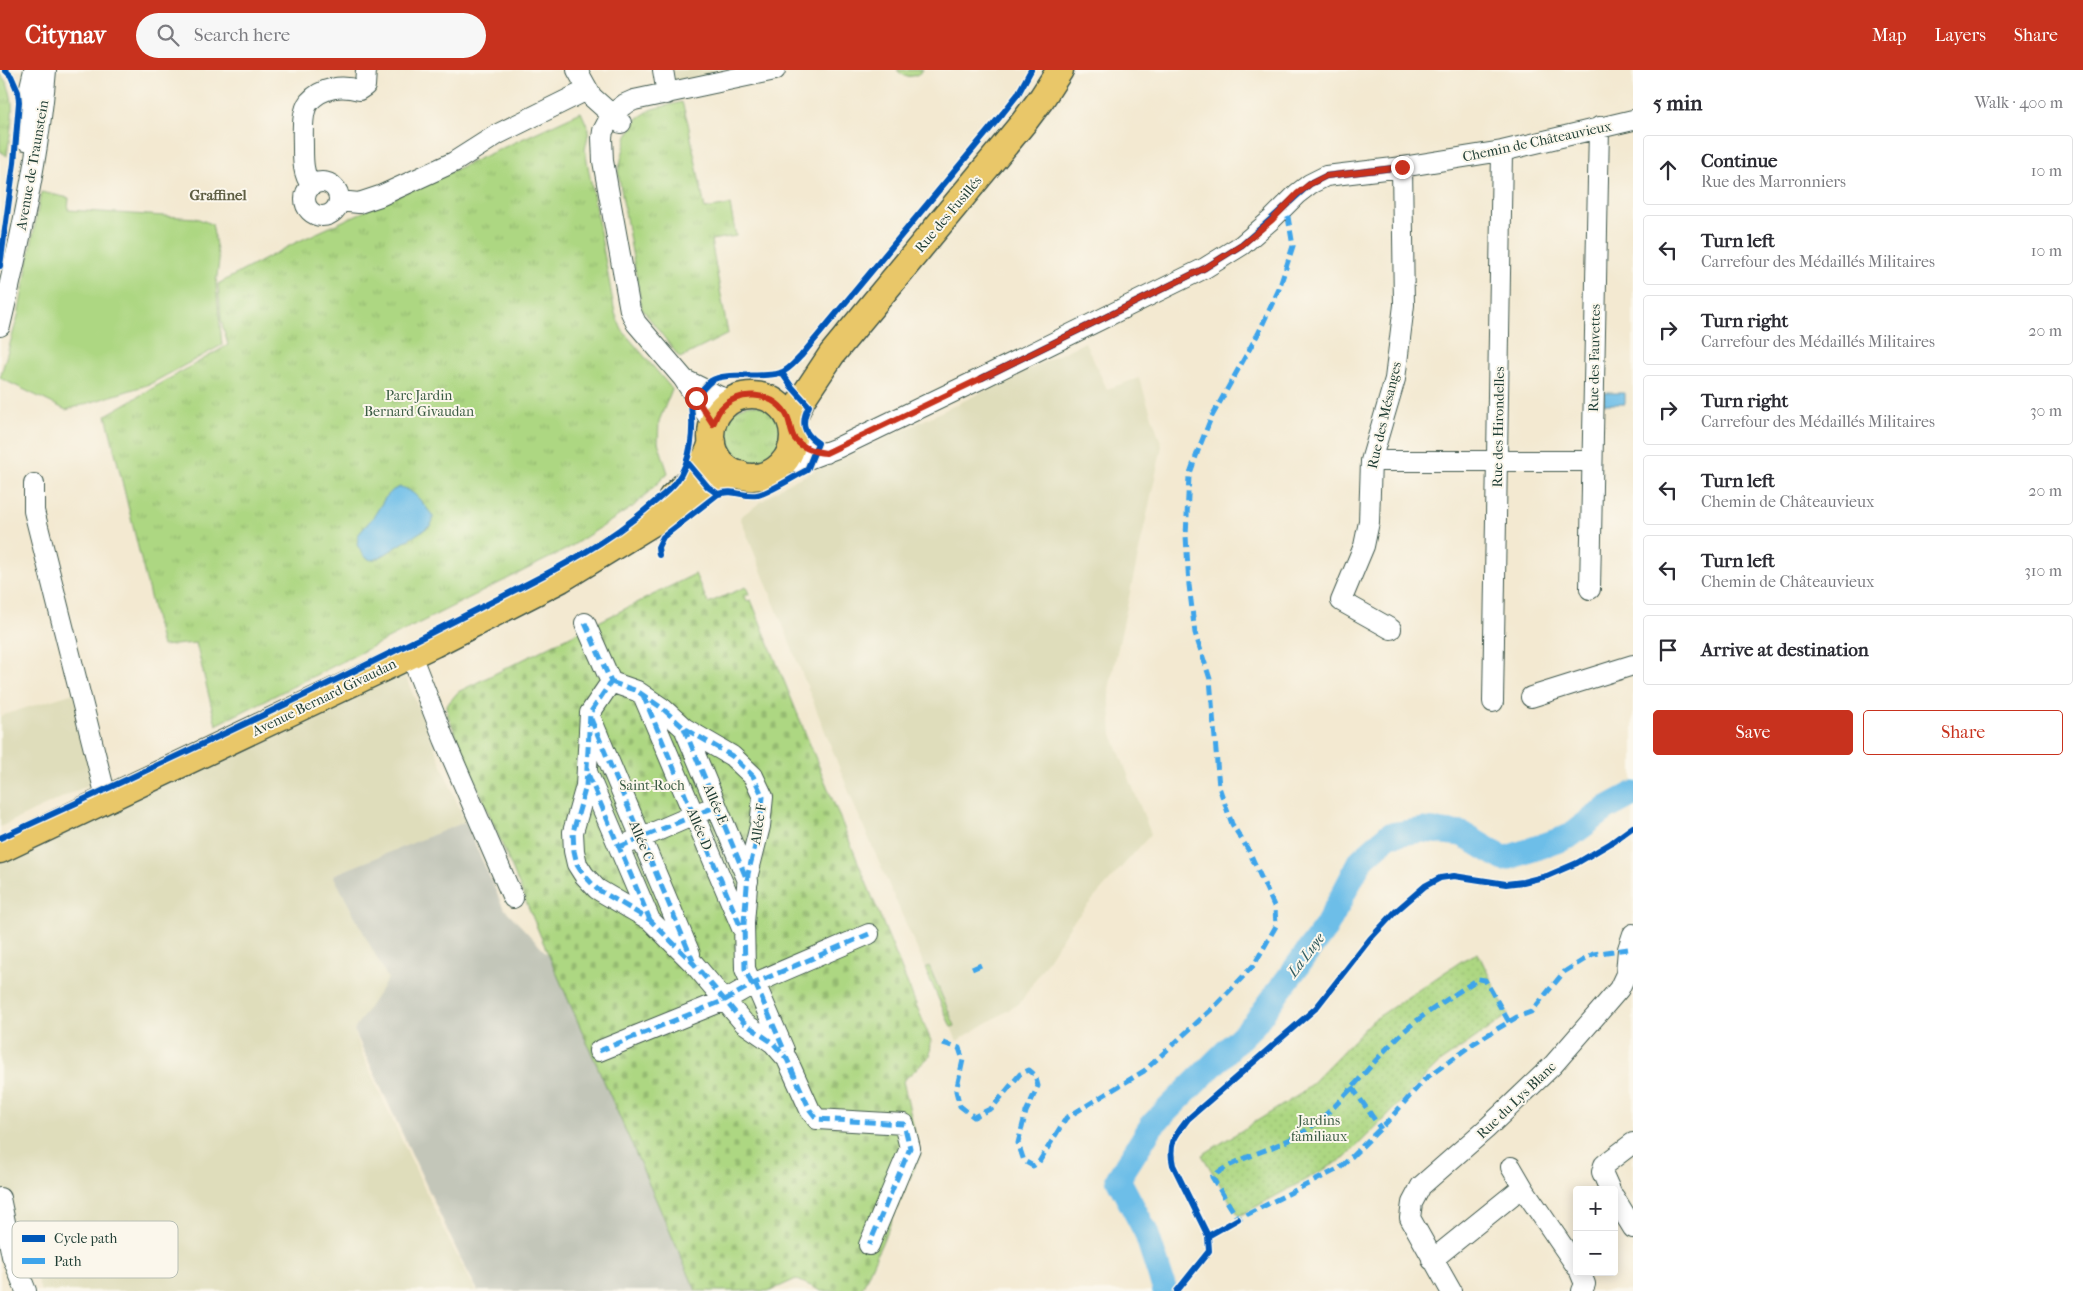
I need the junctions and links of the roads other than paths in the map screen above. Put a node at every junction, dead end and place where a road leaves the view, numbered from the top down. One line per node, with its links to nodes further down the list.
1 (34, 70): 17 (street, Avenue de Traunstein)
2 (46, 70): 17 (street, Avenue de Traunstein)
3 (366, 70): 15 (street)
4 (577, 70): 8 (street)
5 (663, 70): 9 (street)
6 (775, 70): 9 (street)
7 (1060, 70): 19 (main road, Rue des Fusillés)
8 (587, 90): 10 (street); 16 (street)
9 (660, 96): 10 (street)
10 (617, 118): 20 (street)
11 (1633, 120): 12 (street, Chemin de Châteauvieux)
12 (1599, 127): 13 (street, Chemin de Châteauvieux); 27 (street, Rue des Fauvettes)
13 (1502, 151): 14 (street, Chemin de Châteauvieux); 29 (street, Rue des Hirondelles)
14 (1402, 167): 25 (street, Chemin de Châteauvieux); 26 (street, Rue des Mésanges)
15 (311, 185): 16 (street); 16 (street)
16 (339, 202)
17 (15, 260): 18 (street, Avenue de Traunstein)
18 (0, 326)
19 (832, 354): 21 (main road, Rue des Fusillés); 23 (main road, Rue des Fusillés)
20 (683, 378): 22 (street); 24 (street)
21 (764, 397): 22 (main road); 23 (main road)
22 (731, 400): 24 (main road)
23 (792, 430): 25 (street); 28 (main road)
24 (712, 433): 30 (main road); 32 (main road)
25 (826, 453): 28 (street, Chemin de Châteauvieux)
26 (1371, 461): 29 (street); 35 (street, Rue des Mésanges)
27 (1592, 461): 29 (street); 33 (street, Rue des Fauvettes)
28 (783, 462): 30 (main road)
29 (1498, 462): 41 (street, Rue des Hirondelles)
30 (740, 474): 32 (main road)
31 (34, 484): 45 (street)
32 (640, 530): 36 (main road, Avenue Bernard Givaudan)
33 (1590, 589)
34 (585, 623): 38 (street)
35 (1391, 629)
36 (411, 656): 45 (main road, Avenue Bernard Givaudan); 52 (street)
37 (1633, 665): 40 (street)
38 (611, 682): 39 (street, Allée F); 42 (street)
39 (643, 695): 43 (street, Allée F); 47 (street, Allée D)
40 (1531, 697)
41 (1493, 702)
42 (590, 716): 44 (street); 48 (street, Allée C)
43 (684, 728): 46 (street, Allée E); 51 (street, Allée F)
44 (587, 772): 49 (street); 53 (street)
45 (107, 800): 50 (main road, Avenue Bernard Givaudan)
46 (717, 806): 47 (street); 51 (street, Allée E)
47 (694, 815): 48 (street); 56 (street, Allée D)
48 (641, 837): 49 (street); 57 (street, Allée C)
49 (619, 847): 53 (street)
50 (0, 850)
51 (748, 881): 56 (street, Allée F)
52 (513, 898)
53 (650, 920): 57 (street)
54 (869, 934): 58 (street)
55 (1633, 934): 71 (street, Rue du Lys Blanc)
56 (744, 935): 58 (street, Allée F)
57 (694, 964): 59 (street)
58 (754, 984): 59 (street); 61 (street, Allée F)
59 (725, 1000): 60 (street); 61 (street)
60 (599, 1051)
61 (788, 1059): 69 (street, Allée F)
62 (1633, 1143): 64 (street)
63 (1511, 1167): 65 (street)
64 (1608, 1186)
65 (1525, 1191): 71 (street); 72 (street)
66 (0, 1198): 70 (street)
67 (1618, 1204): 68 (street)
68 (1633, 1228)
69 (869, 1245)
70 (12, 1256)
71 (1432, 1260): 76 (street, Rue du Lys Blanc)
72 (1573, 1261)
73 (1582, 1276): 77 (street)
74 (21, 1278): 75 (street)
75 (26, 1291)
76 (1451, 1291)
77 (1582, 1291)

